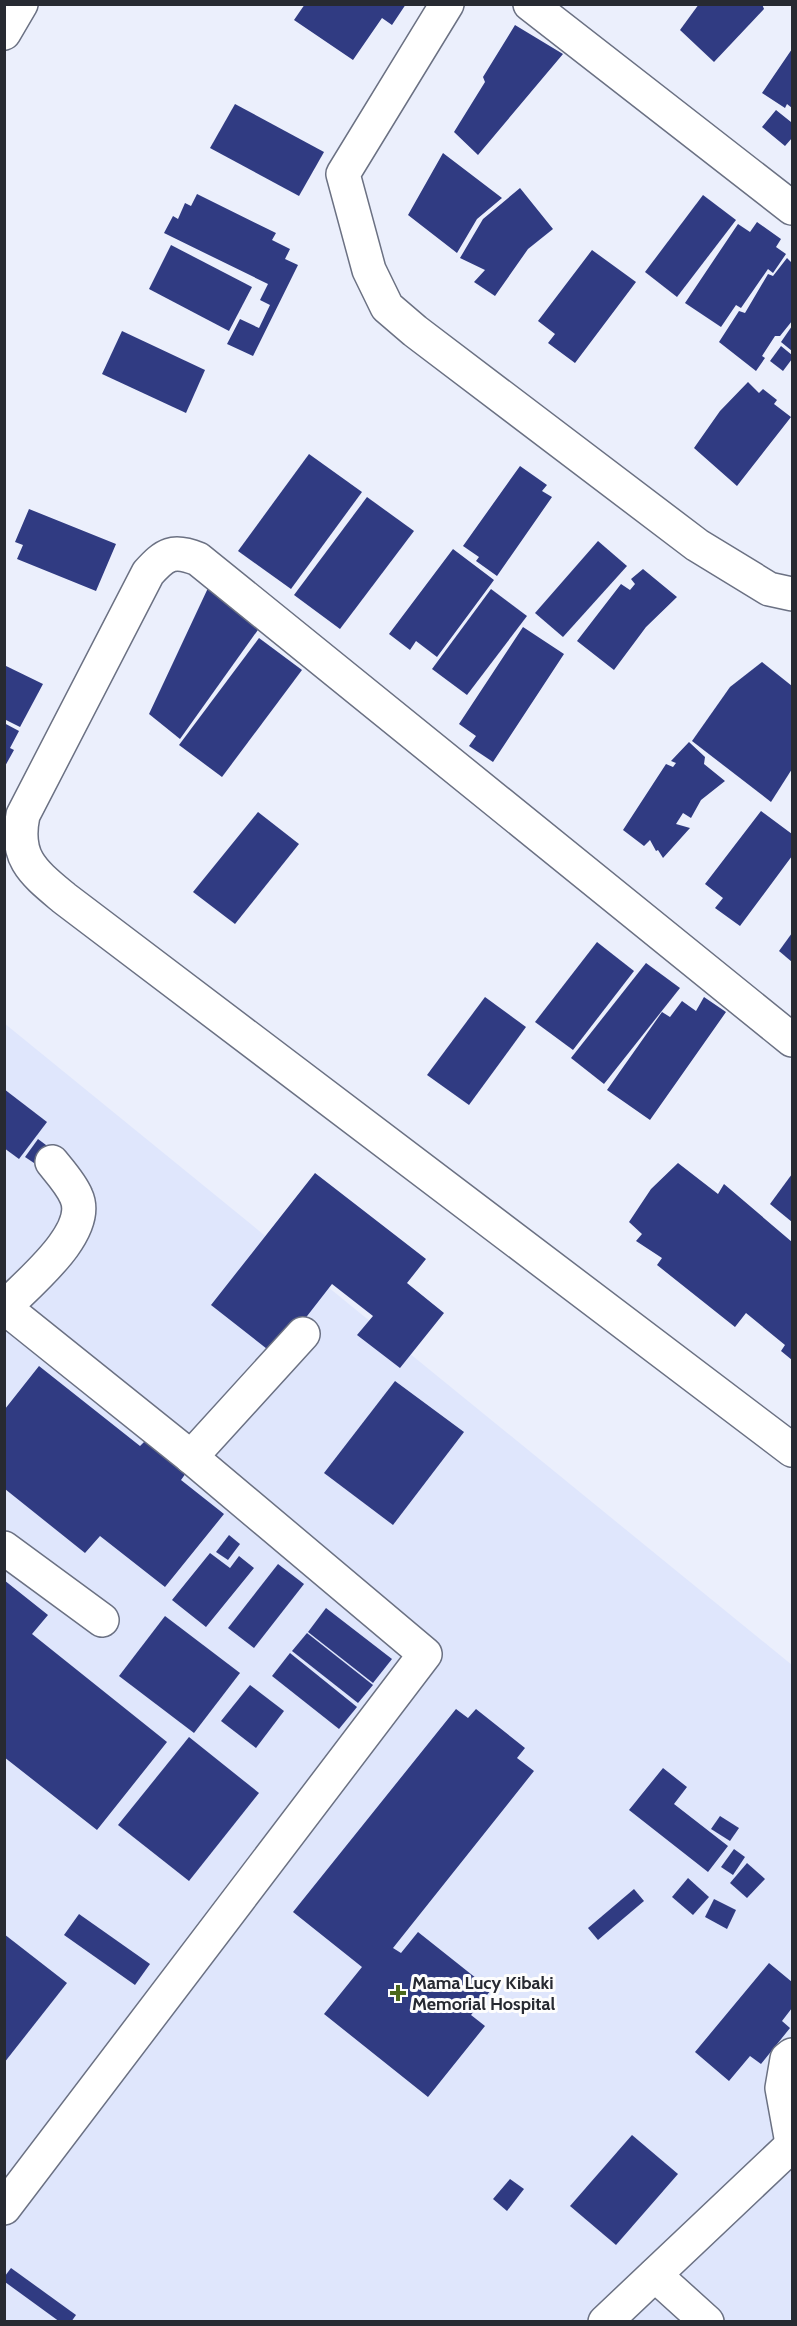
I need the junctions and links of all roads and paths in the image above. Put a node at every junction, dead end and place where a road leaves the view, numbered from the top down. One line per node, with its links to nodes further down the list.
1 (21, 4): 4 (street)
2 (447, 4): 6 (street)
3 (530, 4): 5 (street)
4 (4, 33)
5 (792, 208)
6 (792, 594)
7 (792, 1040): 11 (street)
8 (52, 1162): 9 (street)
9 (5, 1307): 12 (street)
10 (303, 1334): 12 (street)
11 (792, 1450)
12 (191, 1457): 17 (street)
13 (4, 1548): 14 (street)
14 (102, 1620)
15 (792, 2055): 16 (street)
16 (792, 2144): 18 (street)
17 (4, 2208)
18 (655, 2275): 19 (street); 20 (street)
19 (605, 2322)
20 (707, 2322)

